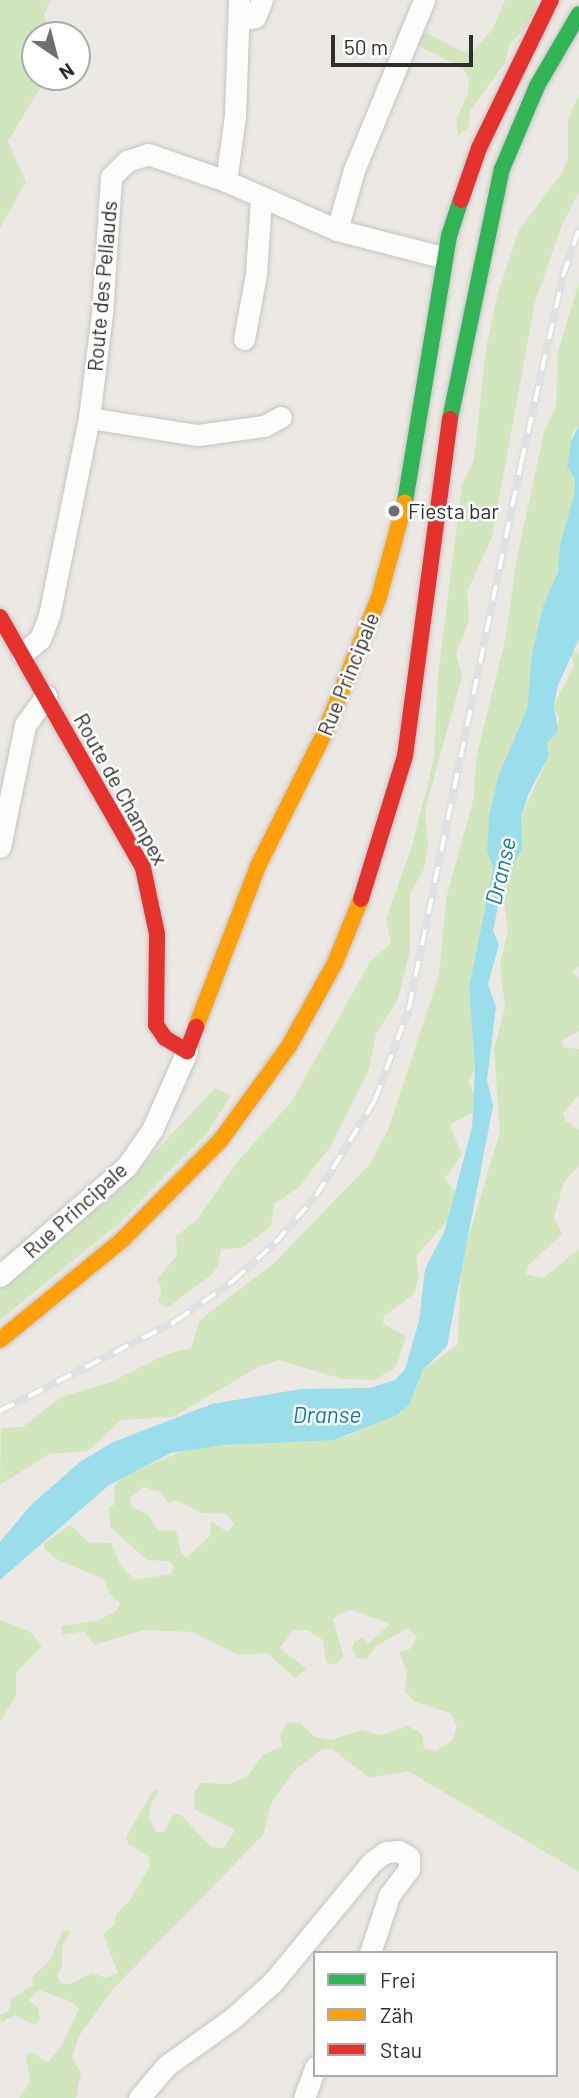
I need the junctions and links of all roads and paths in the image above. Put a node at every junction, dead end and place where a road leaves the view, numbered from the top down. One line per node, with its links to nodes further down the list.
1 (262, 0): 4 (street)
2 (424, 0): 10 (street)
3 (551, 0): 11 (street, Rue Principale)
4 (240, 10): 7 (street)
5 (579, 14): 9 (street)
6 (542, 119): 9 (street)
7 (226, 181): 8 (street, Route des Pellauds); 14 (street, Route des Pellauds)
8 (261, 198): 10 (street, Route des Pellauds); 12 (street)
9 (495, 208): 23 (street)
10 (337, 230): 11 (street, Route des Pellauds)
11 (442, 257): 20 (street, Rue Principale)
12 (244, 339)
13 (281, 417): 14 (street)
14 (89, 418): 16 (street, Route des Pellauds)
15 (0, 617): 16 (street, Route de Champex)
16 (22, 653): 17 (street, Route de Champex)
17 (46, 696): 18 (street); 19 (street, Route de Champex)
18 (0, 847)
19 (154, 995): 20 (street); 21 (street, Route de Champex)
20 (198, 1028): 21 (street, Rue Principale)
21 (187, 1051): 22 (street, Rue Principale)
22 (0, 1276)
23 (0, 1340)
24 (371, 1951): 26 (street)
25 (313, 2073): 27 (street)
26 (139, 2098)
27 (304, 2098)

